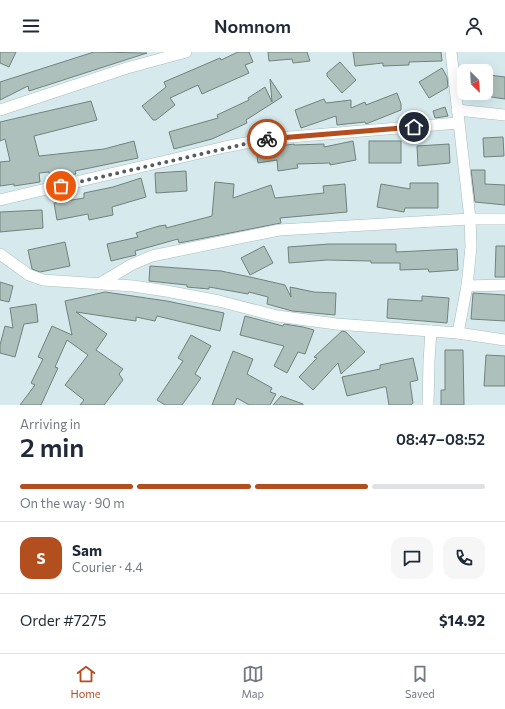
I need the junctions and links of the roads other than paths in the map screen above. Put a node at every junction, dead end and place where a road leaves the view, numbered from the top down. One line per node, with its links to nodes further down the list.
1 (186, 52): 3 (street)
2 (451, 52): 4 (street)
3 (0, 110)
4 (457, 110): 5 (street); 6 (street)
5 (505, 115)
6 (458, 123): 7 (street); 8 (street)
7 (0, 200)
8 (470, 219): 9 (street); 11 (street); 13 (street)
9 (505, 219)
10 (0, 254): 11 (street)
11 (99, 284): 14 (street)
12 (505, 285): 13 (street)
13 (468, 286): 15 (street)
14 (432, 331): 15 (street); 17 (street)
15 (458, 333): 16 (street)
16 (505, 340)
17 (428, 405)

